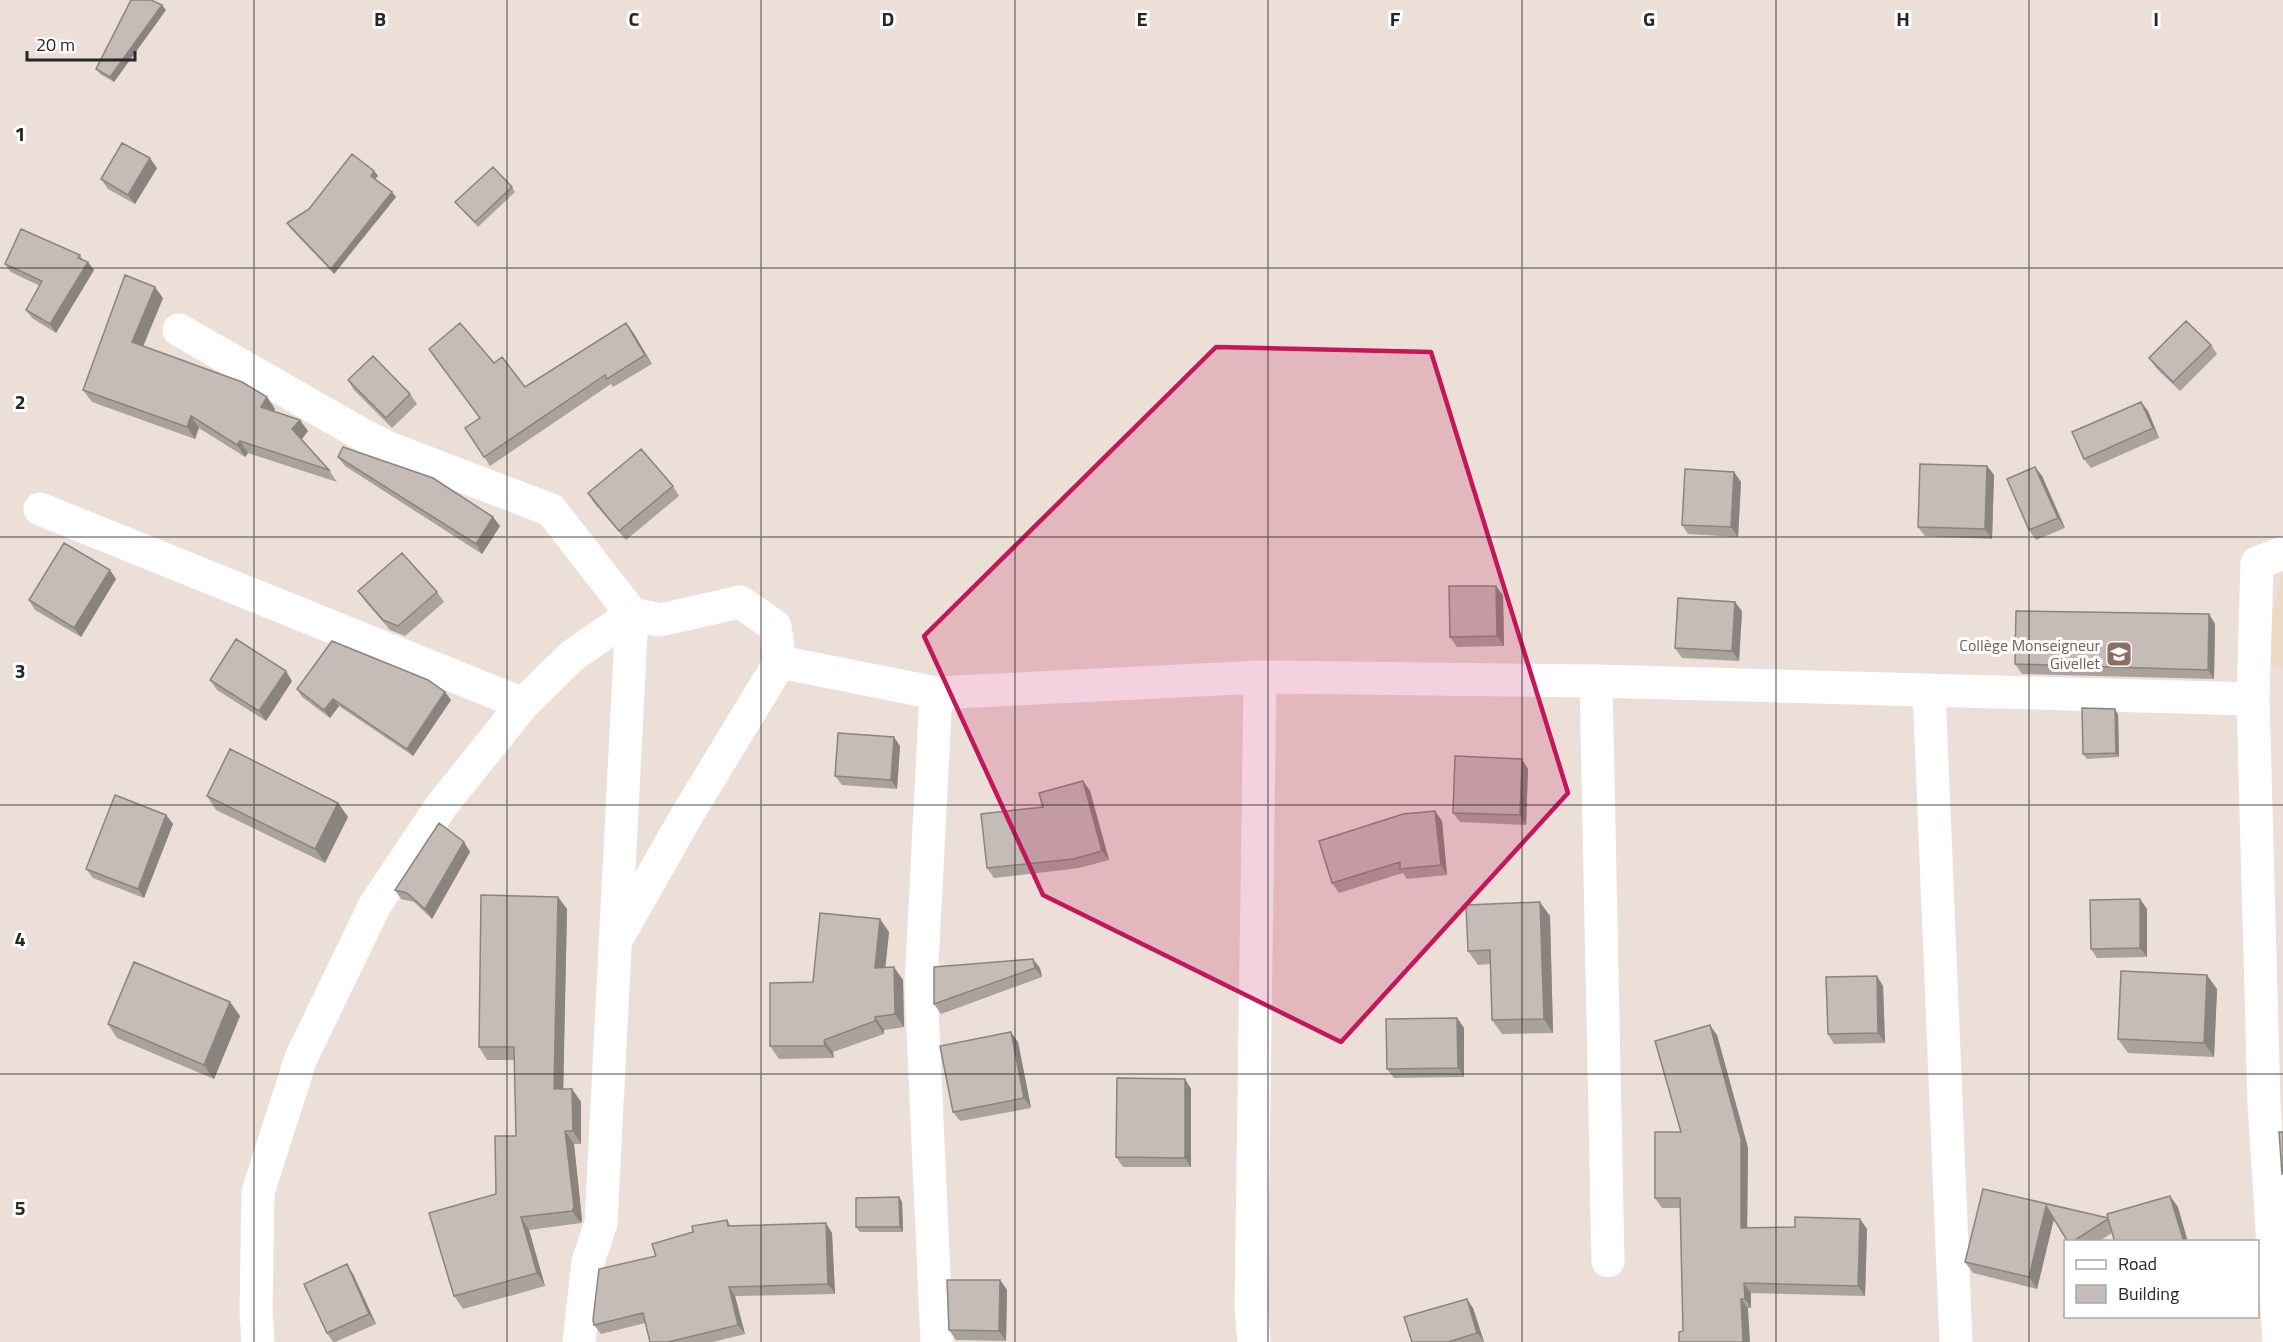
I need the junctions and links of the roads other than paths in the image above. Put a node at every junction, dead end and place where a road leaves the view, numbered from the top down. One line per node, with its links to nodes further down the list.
1 (179, 330): 4 (street)
2 (40, 509): 11 (street)
3 (2283, 553): 10 (street)
4 (632, 614): 5 (street); 11 (street); 12 (street)
5 (780, 662): 9 (street); 12 (street)
6 (1260, 677): 7 (street); 9 (street); 17 (street)
7 (1596, 681): 8 (street); 13 (street)
8 (1929, 690): 10 (street); 18 (street)
9 (936, 693): 16 (street)
10 (2253, 699): 19 (street)
11 (523, 704): 14 (street)
12 (616, 940): 15 (street)
13 (1608, 1261)
14 (258, 1342)
15 (579, 1342)
16 (937, 1342)
17 (1254, 1342)
18 (1956, 1342)
19 (2279, 1342)

